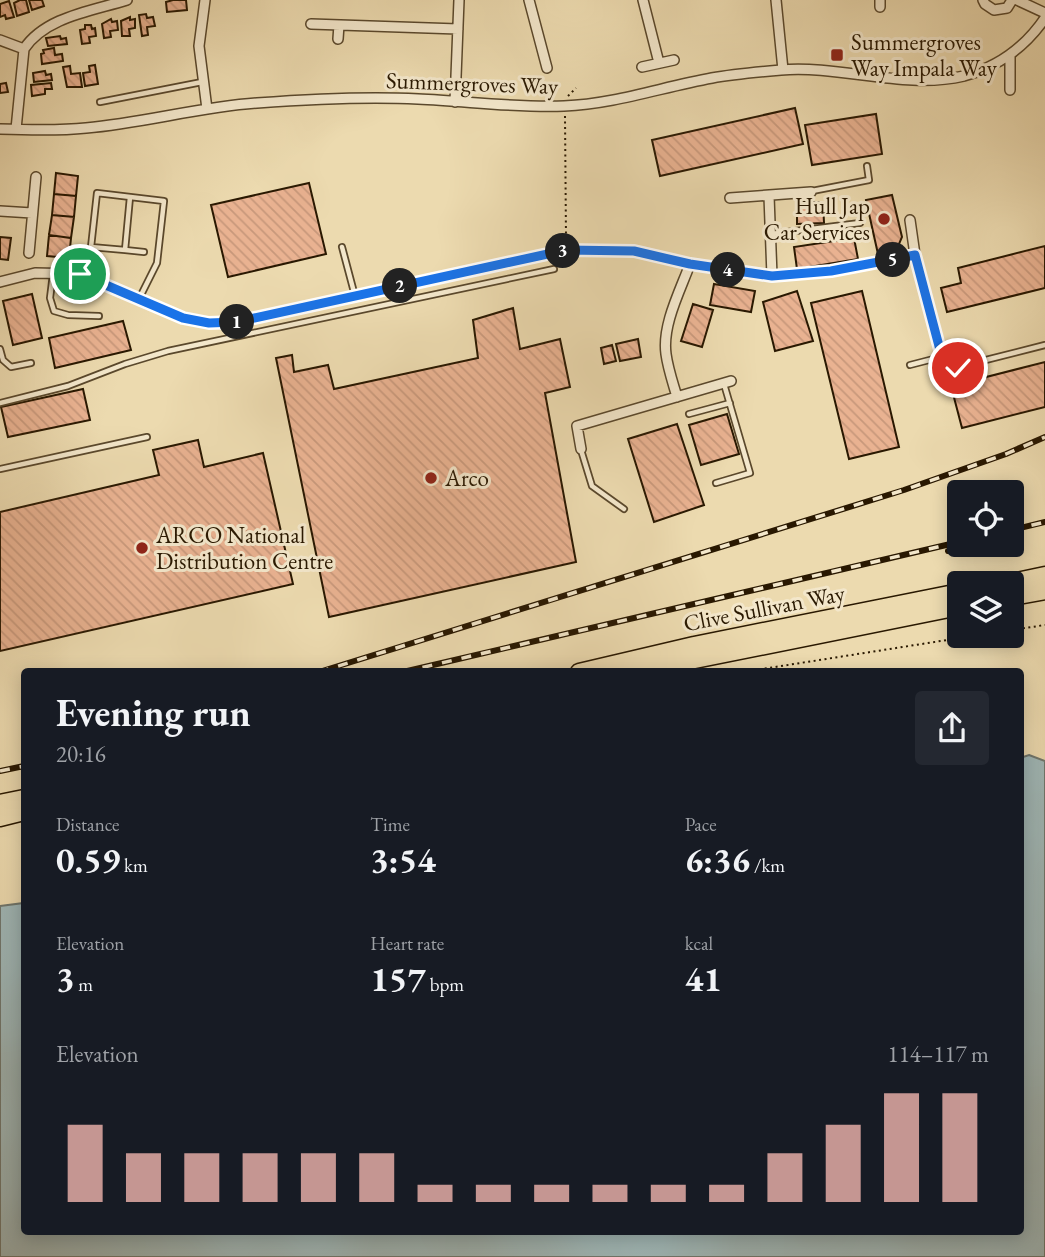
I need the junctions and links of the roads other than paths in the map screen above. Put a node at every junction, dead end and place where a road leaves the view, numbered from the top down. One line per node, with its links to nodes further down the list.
1 (127, 0): 15 (street)
2 (205, 0): 22 (street)
3 (459, 0): 12 (street)
4 (529, 0): 20 (street)
5 (643, 0): 18 (street)
6 (776, 0): 21 (street)
7 (984, 0): 8 (street)
8 (1014, 0): 9 (street)
9 (1045, 15): 16 (street, Summergroves Way)
10 (311, 24): 11 (street)
11 (339, 25): 12 (street); 13 (street)
12 (458, 29): 25 (street)
13 (338, 38)
14 (0, 40): 15 (street)
15 (24, 49): 28 (street)
16 (1010, 55): 21 (street, Summergroves Way); 23 (street)
17 (674, 60): 18 (street)
18 (659, 64): 19 (street)
19 (642, 67)
20 (547, 68)
21 (783, 70): 25 (street, Summergroves Way)
22 (202, 82): 24 (lane); 26 (street)
23 (1010, 89)
24 (100, 102)
25 (455, 102): 26 (street, Summergroves Way)
26 (208, 109): 28 (street, Summergroves Way)
27 (0, 129): 28 (street, Summergroves Way)
28 (16, 130)
29 (867, 166): 31 (lane)
30 (36, 177): 36 (street)
31 (811, 191): 32 (street)
32 (769, 196): 34 (street); 39 (street)
33 (130, 197): 41 (lane); 41 (lane); 54 (lane)
34 (730, 198)
35 (0, 211): 36 (street)
36 (32, 213): 43 (street)
37 (910, 220): 44 (street)
38 (860, 223): 39 (lane)
39 (770, 234): 49 (street)
40 (342, 247): 53 (lane)
41 (124, 250): 42 (lane)
42 (144, 252)
43 (29, 253)
44 (915, 255): 49 (street); 52 (street)
45 (690, 264): 48 (street); 49 (street); 64 (street)
46 (554, 269): 51 (lane)
47 (54, 273): 50 (street); 54 (street); 56 (lane)
48 (460, 273): 51 (lane); 53 (street)
49 (772, 276)
50 (0, 282)
51 (463, 288): 57 (lane)
52 (925, 293): 60 (lane)
53 (355, 296): 55 (street)
54 (139, 299): 55 (street)
55 (306, 308): 57 (lane)
56 (99, 316)
57 (309, 320): 65 (lane)
58 (1045, 345): 60 (lane)
59 (0, 349): 61 (lane)
60 (941, 357): 62 (lane)
61 (31, 363)
62 (910, 365)
63 (727, 382): 64 (street); 66 (lane)
64 (677, 397): 69 (street)
65 (0, 403)
66 (730, 403): 67 (lane); 71 (lane)
67 (689, 414)
68 (147, 437): 70 (lane)
69 (581, 449): 72 (lane)
70 (0, 469)
71 (716, 484)
72 (624, 509)
73 (1045, 575): 74 (highway)
74 (1024, 579)
75 (1045, 590): 77 (highway)
76 (947, 594): 79 (highway, Clive Sullivan Way)
77 (1024, 594)
78 (947, 609): 80 (highway, Clive Sullivan Way)
79 (596, 668)
80 (653, 668)
81 (21, 799): 82 (highway)
82 (0, 803)
83 (21, 814): 84 (highway)
84 (0, 818)

